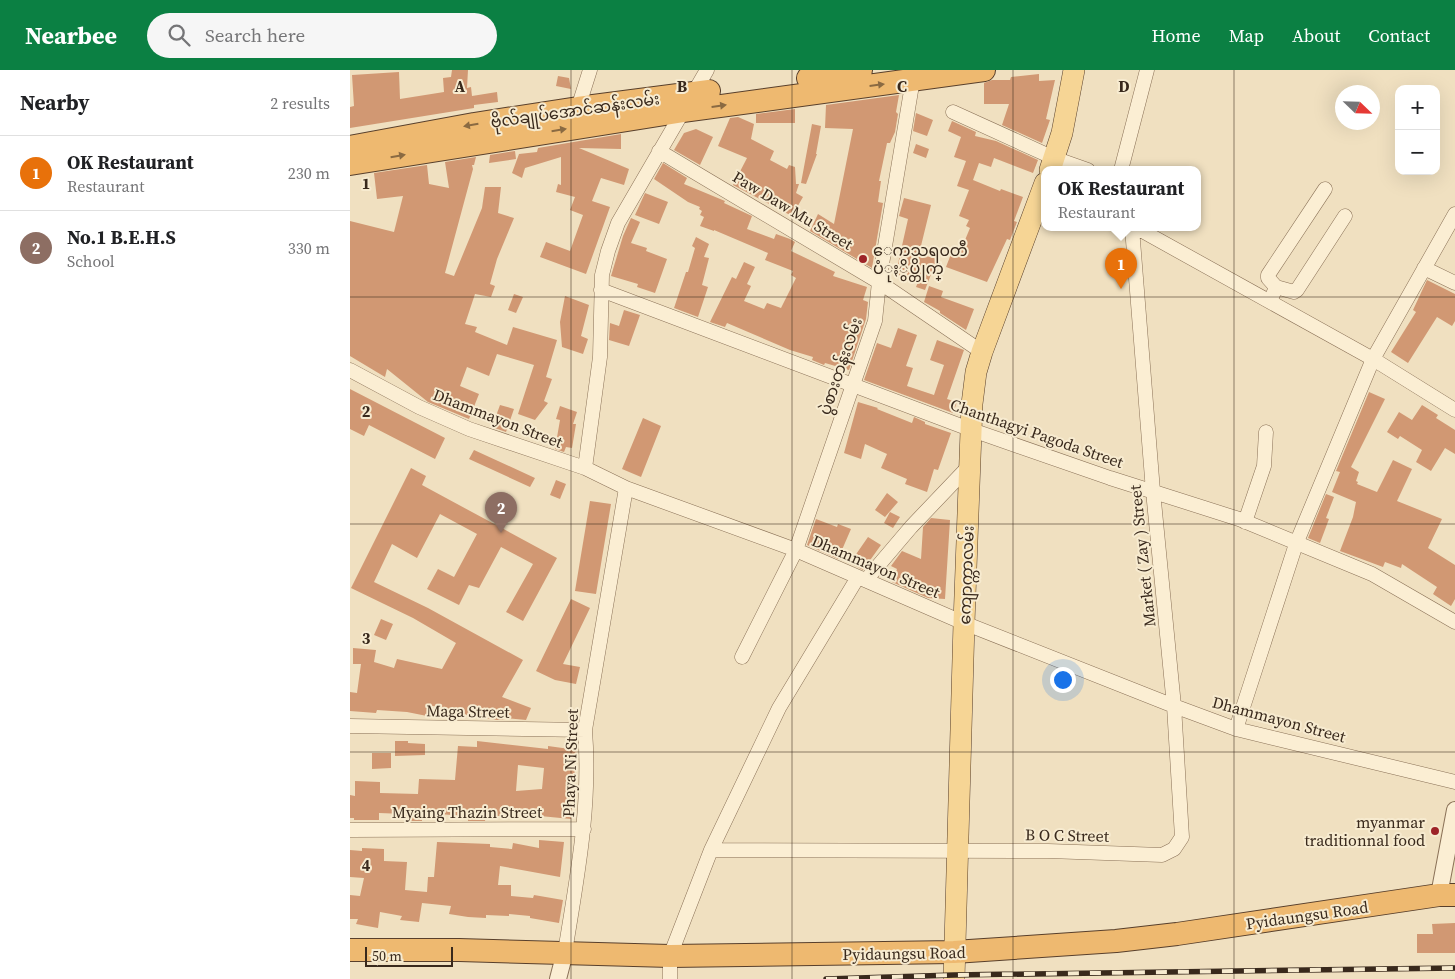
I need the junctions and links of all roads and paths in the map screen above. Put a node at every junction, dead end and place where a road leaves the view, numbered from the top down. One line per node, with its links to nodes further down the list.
1 (590, 70): 10 (street)
2 (707, 70): 9 (street)
3 (861, 70): 8 (highway)
4 (984, 70): 7 (highway)
5 (1074, 70): 15 (main road)
6 (1147, 70): 16 (street)
7 (913, 75): 8 (highway, one-way to 7); 24 (street, ပွဲစားတန်းလမ်း)
8 (830, 78): 9 (highway, ဗိုလ်ချုပ်အောင်ဆန်းလမ်း)
9 (689, 102): 10 (highway, ဗိုလ်ချုပ်အောင်ဆန်းလမ်း); 13 (street); 14 (highway, ဗိုလ်ချုပ်အောင်ဆန်းလမ်း, one-way to 9)
10 (578, 108): 12 (highway, ဗိုလ်ချုပ်အောင်ဆန်းလမ်း, one-way to 12)
11 (954, 112): 15 (street)
12 (350, 146)
13 (659, 151): 24 (street, Paw Daw Mu Street); 27 (street)
14 (350, 164)
15 (1052, 164)
16 (1122, 166)
17 (1325, 189): 26 (street)
18 (1041, 194): 29 (main road, ကျောက္ကာလမ်း)
19 (1455, 214): 23 (street)
20 (1346, 216): 26 (street)
21 (1132, 231): 39 (street, Market ( Zay ) Street)
22 (1142, 231): 28 (street)
23 (1424, 268): 25 (street); 30 (street)
24 (879, 282): 29 (street, Paw Daw Mu Street); 32 (street, ပွဲစားတန်းလမ်း)
25 (1455, 283)
26 (1276, 287): 28 (street)
27 (601, 290): 32 (street, Chanthagyi Pagoda Street); 37 (street)
28 (1270, 302): 30 (street)
29 (982, 352): 34 (main road, ကျောက္ကာလမ်း)
30 (1373, 359): 33 (street); 41 (street)
31 (350, 370): 37 (street, Dhammayon Street)
32 (853, 385): 34 (street, Chanthagyi Pagoda Street); 42 (street, ပွဲစားတန်းလမ်း)
33 (1455, 410)
34 (972, 430): 36 (main road, ကျောက္ကာလမ်း); 39 (street, Chanthagyi Pagoda Street)
35 (1266, 432): 40 (street)
36 (971, 464): 43 (street); 45 (main road, ကျောက္ကာလမ်း)
37 (585, 468): 38 (street, Dhammayon Street)
38 (626, 488): 42 (street, Dhammayon Street); 50 (street, Phaya Ni Street)
39 (1153, 491): 40 (street, Chanthagyi Pagoda Street); 47 (street, Market ( Zay ) Street)
40 (1245, 522): 41 (street, Chanthagyi Pagoda Street)
41 (1296, 544): 44 (street, Chanthagyi Pagoda Street); 49 (street)
42 (796, 550): 43 (street, Dhammayon Street); 46 (street, ပွဲစားတန်းလမ်း)
43 (862, 579): 45 (street, Dhammayon Street); 56 (street)
44 (1455, 622)
45 (964, 623): 47 (street, Dhammayon Street); 57 (main road, ကျောက္ကာလမ်း)
46 (742, 657)
47 (1174, 706): 49 (street, Dhammayon Street); 55 (street, Market ( Zay ) Street)
48 (350, 726): 50 (street, Maga Street)
49 (1236, 729): 51 (street, Dhammayon Street)
50 (585, 730): 53 (street, Phaya Ni Street)
51 (1455, 782)
52 (1455, 810): 58 (street)
53 (584, 829): 54 (street, Myaing Thazin Street); 60 (street, Phaya Ni Street)
54 (350, 830)
55 (1174, 849): 57 (street, B O C Street)
56 (711, 850): 57 (street, B O C Street); 62 (street)
57 (958, 851): 61 (main road, ကျောက္ကာလမ်း)
58 (1447, 895): 61 (highway, Pyidaungsu Road)
59 (350, 950): 60 (highway, Pyidaungsu Road)
60 (565, 952): 62 (highway, Pyidaungsu Road); 63 (street)
61 (954, 952): 62 (highway, Pyidaungsu Road); 65 (main road, ကျောက္ကာလမ်း)
62 (670, 956): 64 (street)
63 (558, 979)
64 (670, 979)
65 (954, 979)

